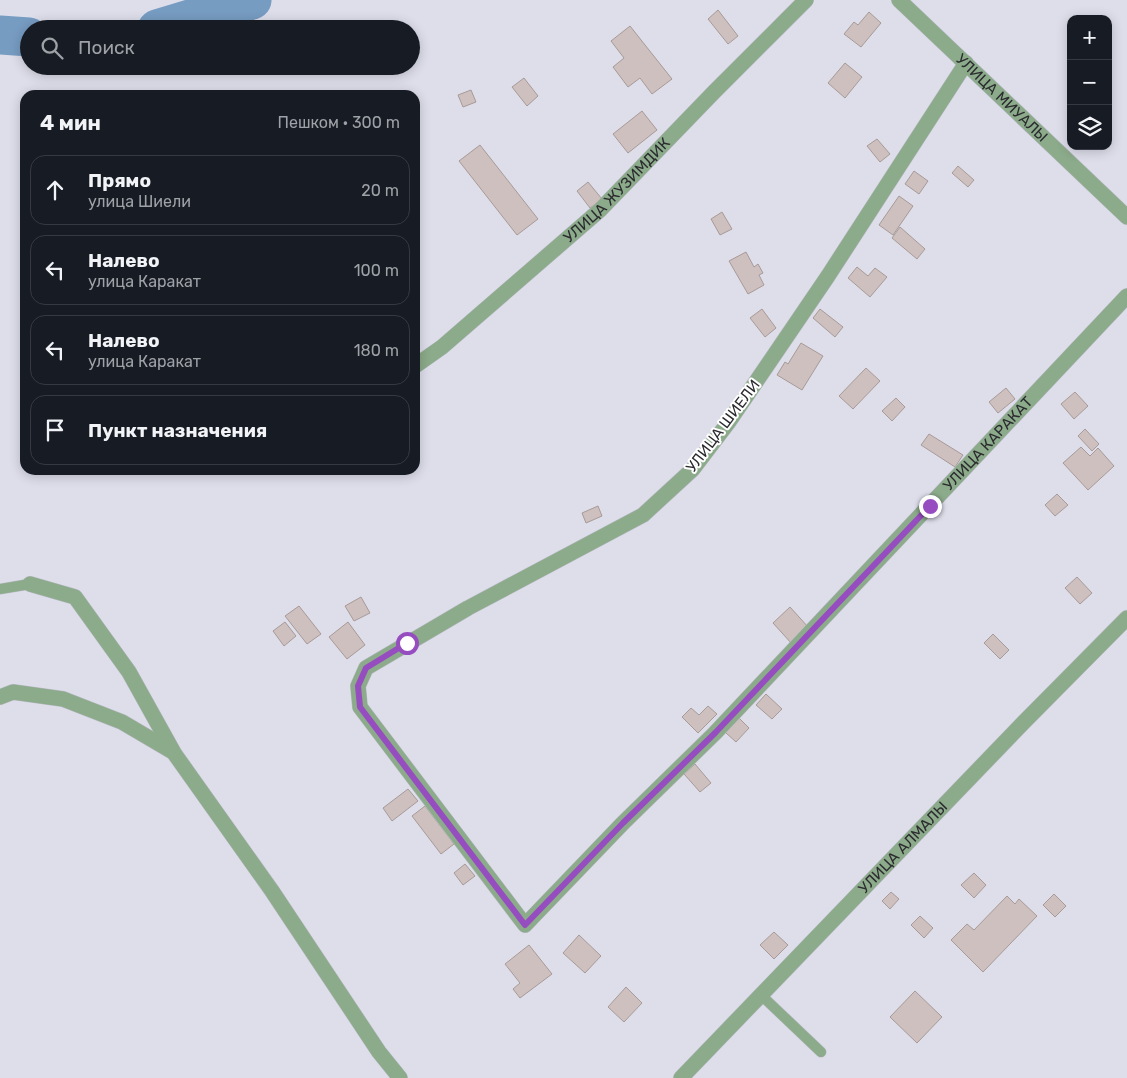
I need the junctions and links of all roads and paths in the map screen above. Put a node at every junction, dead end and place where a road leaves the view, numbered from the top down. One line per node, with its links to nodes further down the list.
1 (806, 0): 6 (street, УЛИЦА ЖУЗИМДИК)
2 (899, 0): 3 (street, УЛИЦА МИУАЛЫ)
3 (966, 63): 4 (street, УЛИЦА МИУАЛЫ); 10 (street, УЛИЦА ШИЕЛИ)
4 (1127, 216)
5 (1127, 296): 10 (street, УЛИЦА КАРАКАТ)
6 (420, 362)
7 (30, 584): 8 (lane); 12 (street)
8 (0, 590)
9 (1127, 618): 13 (street, УЛИЦА АЛМАЛЫ)
10 (366, 668)
11 (0, 697): 12 (street)
12 (174, 753): 15 (street)
13 (760, 996): 14 (lane); 16 (street, УЛИЦА АЛМАЛЫ)
14 (820, 1052)
15 (400, 1078)
16 (681, 1078)

